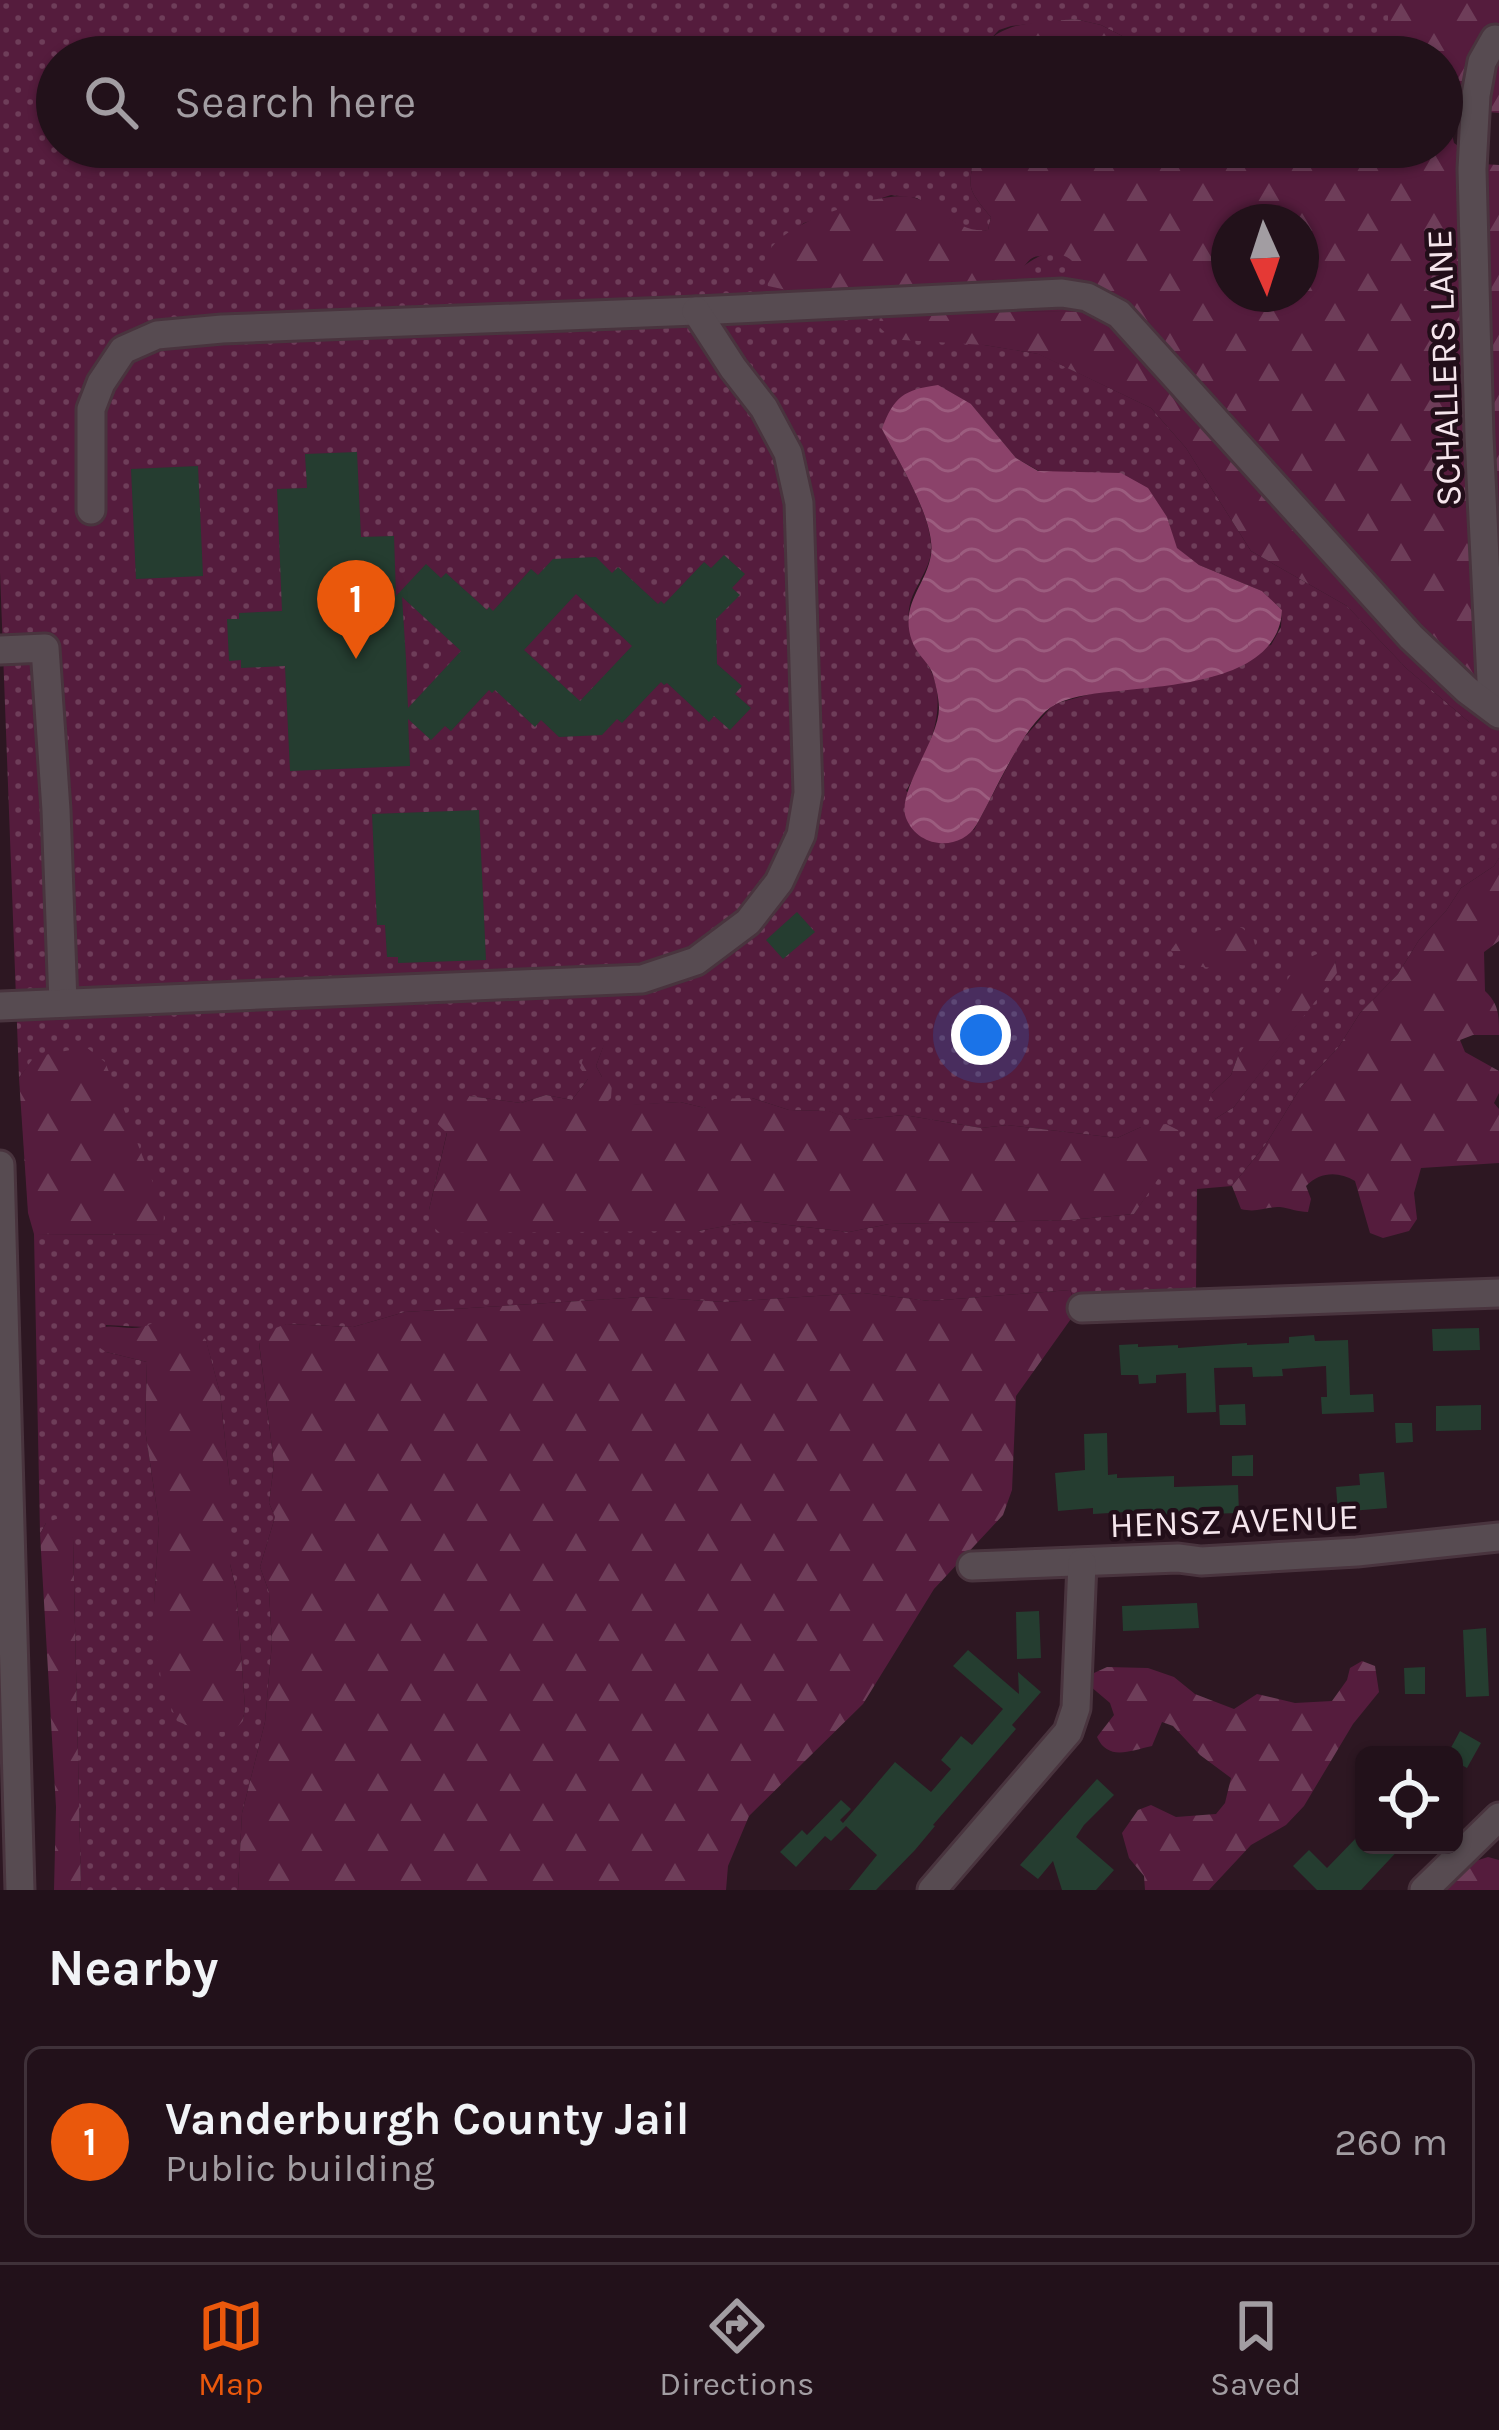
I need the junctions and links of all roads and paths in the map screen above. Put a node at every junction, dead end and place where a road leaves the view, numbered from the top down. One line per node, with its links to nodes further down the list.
1 (1495, 39): 5 (street, SCHALLERS LANE)
2 (696, 311): 3 (street); 6 (street); 7 (street)
3 (91, 510)
4 (0, 650): 7 (street)
5 (1499, 697)
6 (1499, 714)
7 (63, 1003): 8 (street)
8 (0, 1006)
9 (0, 1165): 16 (street)
10 (1499, 1293): 11 (street)
11 (1082, 1308)
12 (1499, 1538): 13 (street, HENSZ AVENUE)
13 (1082, 1563): 14 (street, HENSZ AVENUE); 17 (street)
14 (972, 1566)
15 (1499, 1817): 18 (street)
16 (20, 1890)
17 (932, 1890)
18 (1424, 1890)

